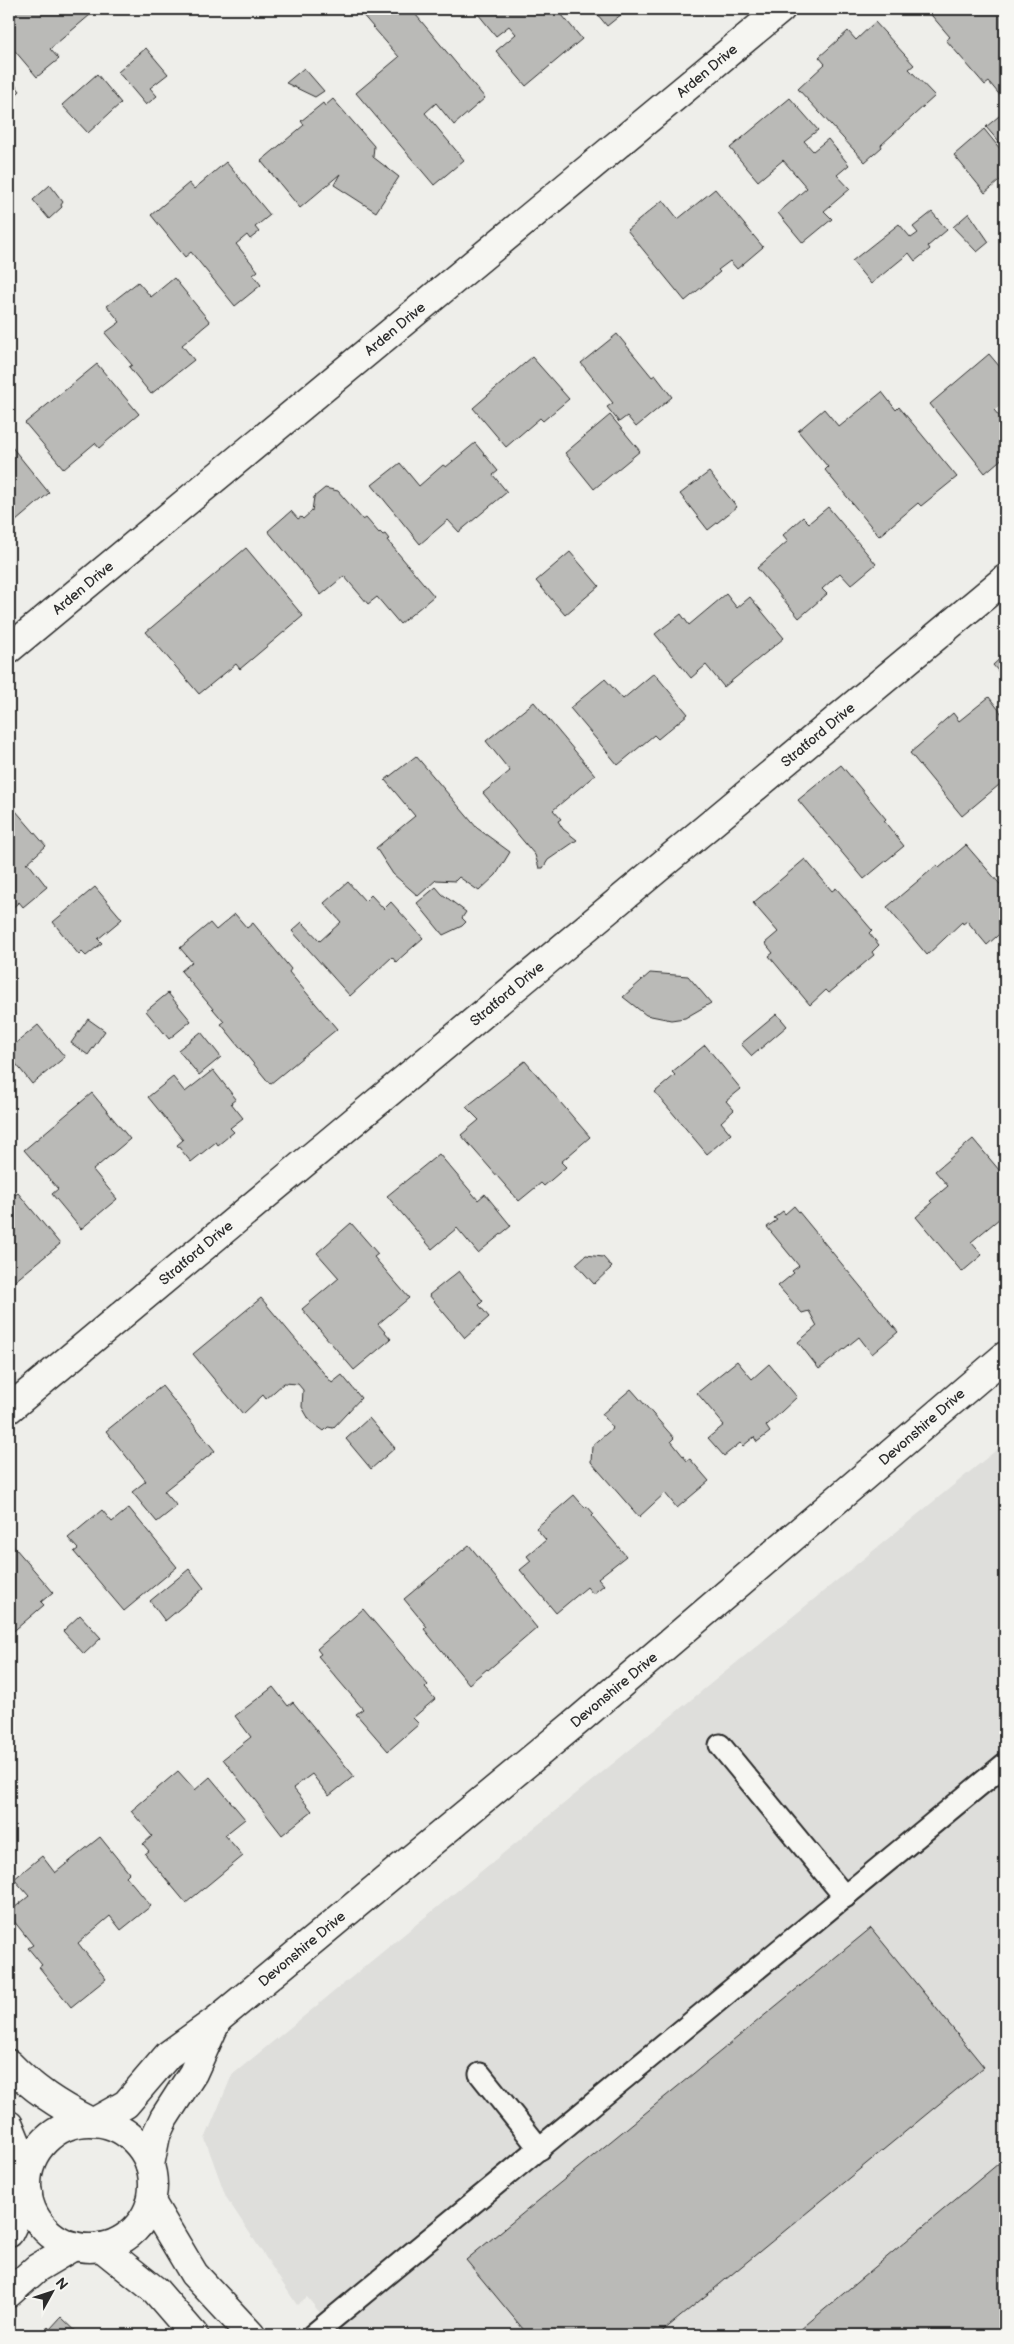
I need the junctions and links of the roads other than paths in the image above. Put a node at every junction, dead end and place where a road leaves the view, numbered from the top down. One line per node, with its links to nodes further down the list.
1 (781, 9): 3 (street, Arden Drive)
2 (1005, 579): 5 (street, Stratford Drive)
3 (9, 649)
4 (1005, 1356): 9 (street, Devonshire Drive)
5 (9, 1409)
6 (720, 1745): 8 (lane)
7 (1005, 1764): 8 (lane)
8 (845, 1897): 14 (lane)
9 (218, 2019): 12 (street, Devonshire Drive); 15 (street, Devonshire Drive)
10 (9, 2064): 12 (street)
11 (480, 2074): 14 (lane)
12 (91, 2121): 15 (street); 16 (street)
13 (9, 2126): 16 (street)
14 (540, 2149): 24 (lane)
15 (150, 2165): 17 (street)
16 (28, 2182): 18 (street); 19 (street)
17 (151, 2202): 20 (street); 23 (street)
18 (9, 2233)
19 (74, 2246): 20 (street); 21 (street)
20 (102, 2247): 22 (street)
21 (9, 2293)
22 (194, 2335)
23 (251, 2335)
24 (313, 2335)

